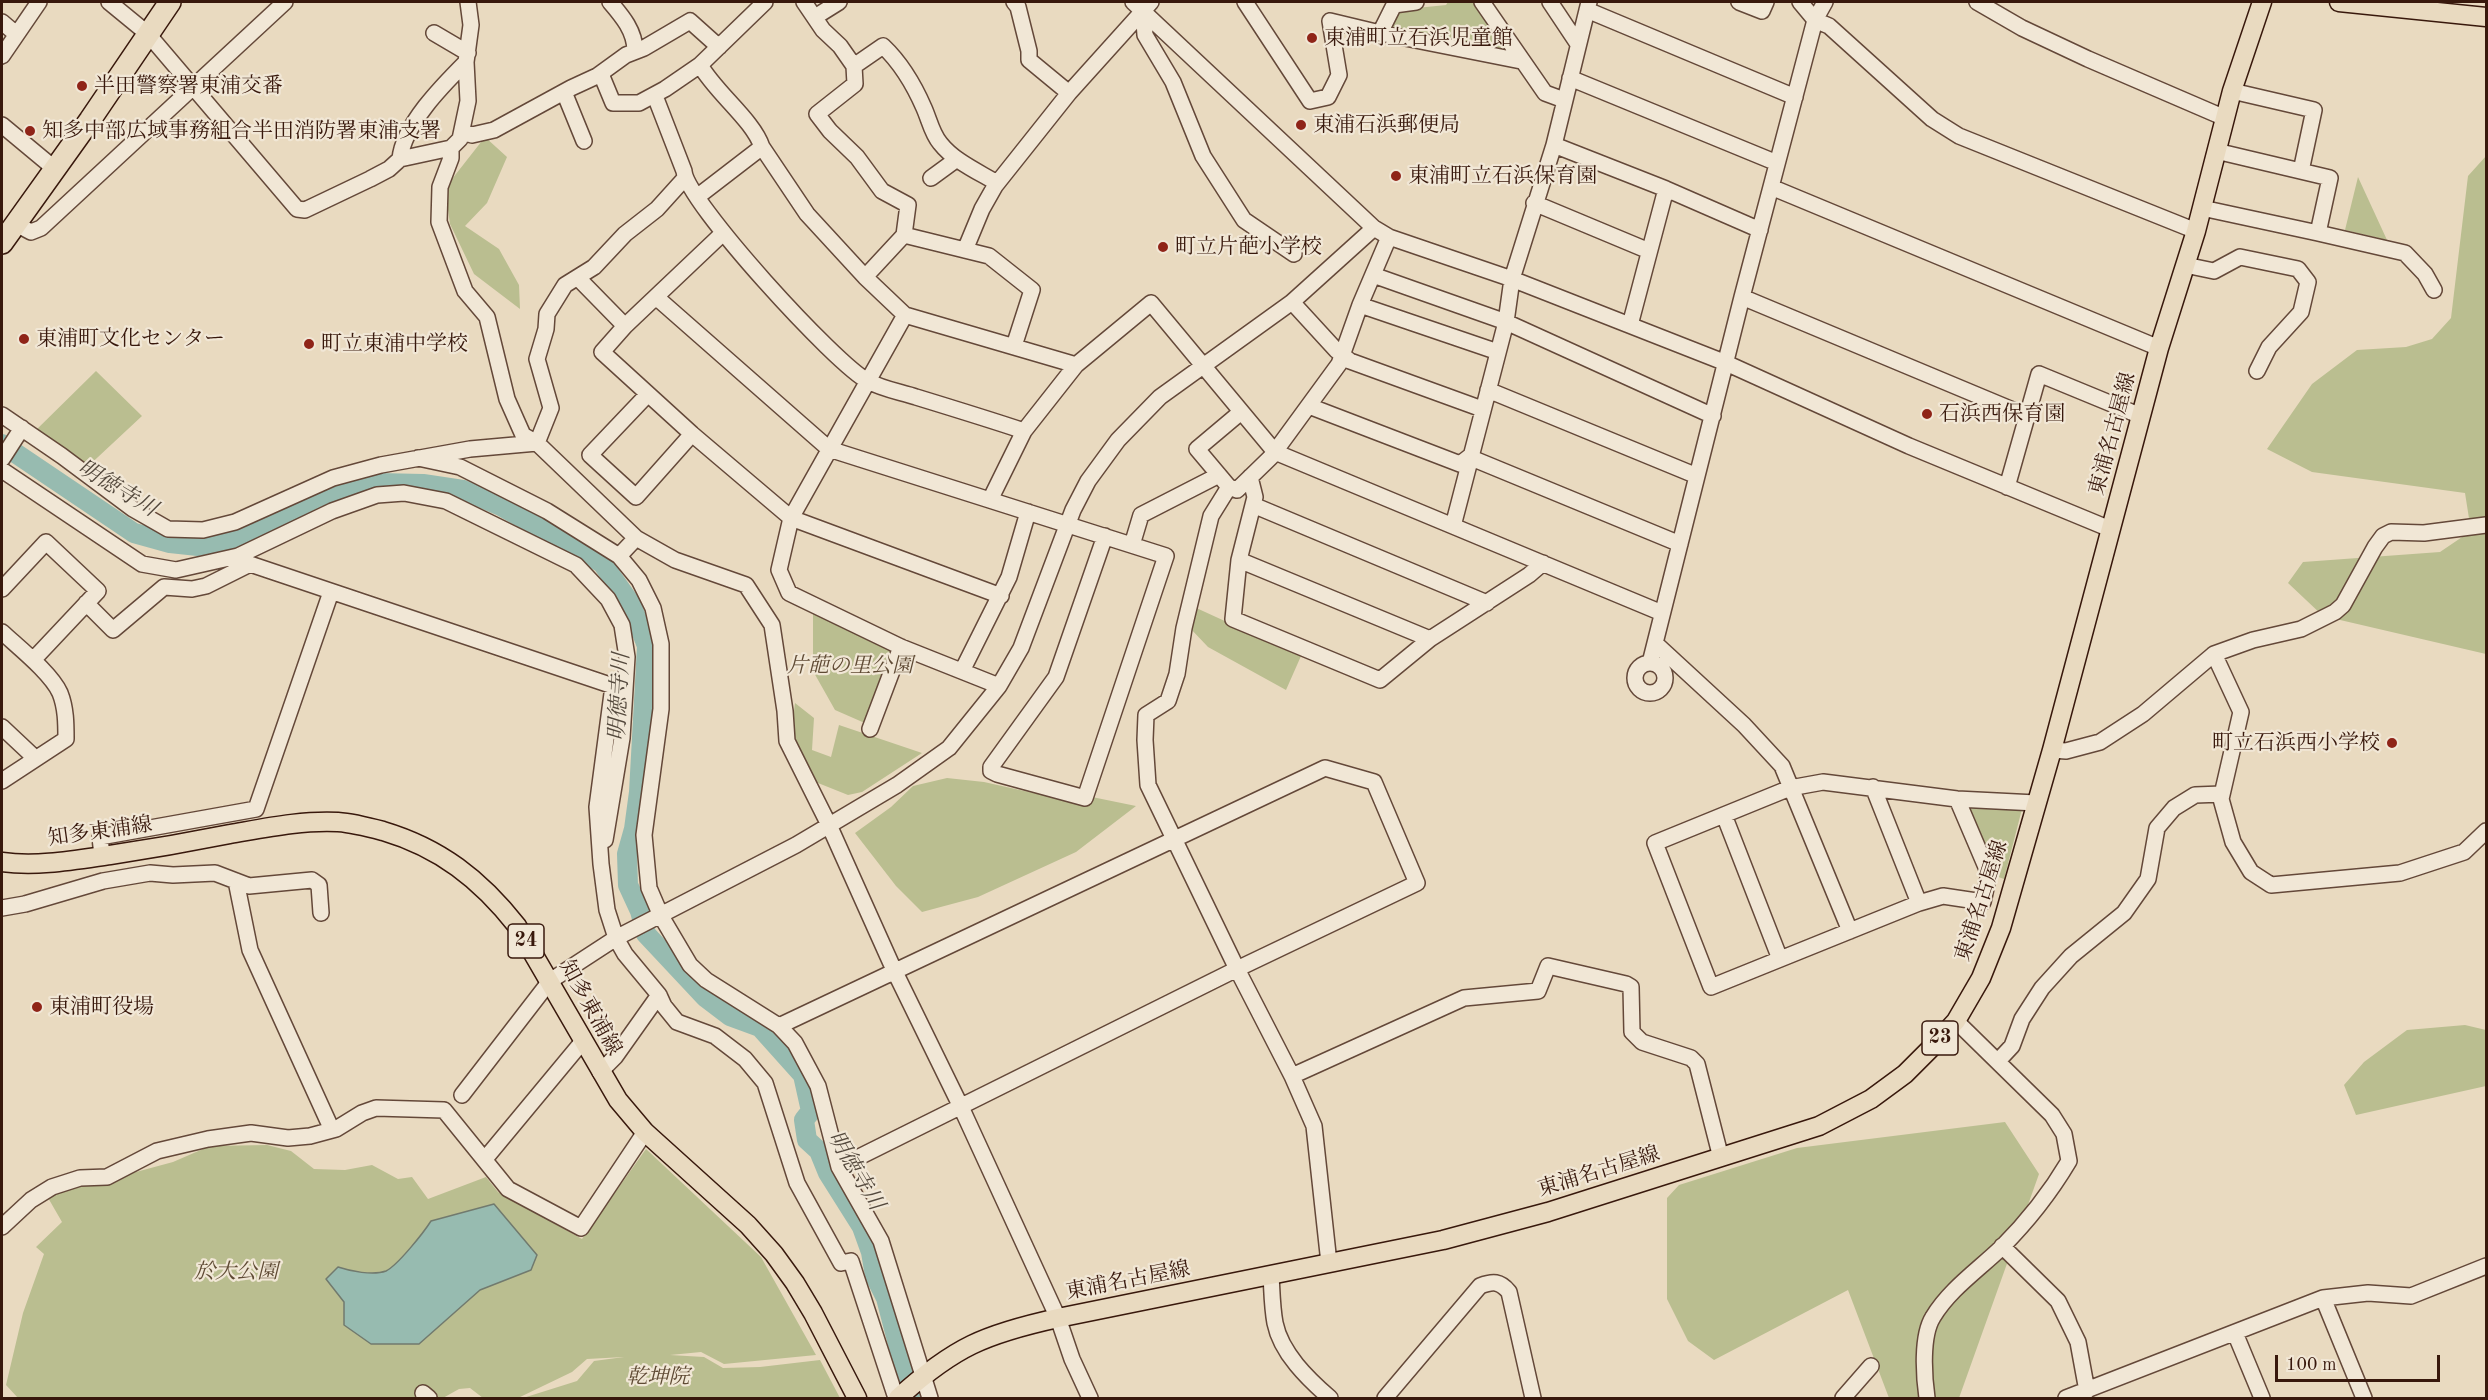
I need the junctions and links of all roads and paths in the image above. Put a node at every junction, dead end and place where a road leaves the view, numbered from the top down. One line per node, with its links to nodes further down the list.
1 (39, 2): 30 (street)
2 (109, 2): 31 (street)
3 (170, 2): 31 (highway)
4 (285, 2): 42 (street)
5 (468, 2): 36 (street)
6 (610, 2): 34 (street)
7 (765, 2): 33 (street)
8 (804, 2): 24 (street)
9 (839, 2): 24 (street)
10 (1014, 2): 45 (street)
11 (1245, 2): 29 (street)
12 (1416, 2): 29 (street)
13 (1482, 2): 37 (street)
14 (1550, 2): 32 (street)
15 (1739, 2): 16 (street)
16 (1766, 2)
17 (1800, 2): 26 (street)
18 (1825, 2): 26 (street)
19 (1977, 2): 49 (street)
20 (2262, 2): 43 (main road, 東浦名古屋線 / 23)
21 (2339, 2): 25 (main road)
22 (1142, 4): 45 (street); 71 (street); 81 (street)
23 (1588, 6): 32 (street); 47 (street)
24 (815, 17): 39 (street)
25 (2487, 17)
26 (1815, 20): 47 (street); 73 (street)
27 (2, 22): 30 (street)
28 (434, 33): 36 (street)
29 (1380, 33): 37 (street)
30 (16, 34): 35 (street)
31 (148, 34): 42 (street); 60 (highway)
32 (1578, 44): 41 (street)
33 (719, 47): 34 (street); 38 (street)
34 (635, 51): 40 (street)
35 (2, 56)
36 (467, 57): 51 (street); 57 (street)
37 (1521, 61): 48 (street)
38 (700, 65): 46 (street); 54 (street)
39 (854, 66): 58 (street); 76 (street)
40 (601, 74): 44 (street); 46 (street)
41 (1570, 78): 48 (street); 59 (street)
42 (193, 86): 57 (street); 70 (street)
43 (2232, 91): 49 (main road, 東浦名古屋線 / 23); 61 (street)
44 (564, 92): 51 (street); 52 (street)
45 (1069, 93): 64 (street)
46 (655, 96): 62 (street)
47 (1795, 97): 59 (street)
48 (1564, 100): 53 (street)
49 (2224, 118): 56 (main road, 東浦名古屋線 / 23)
50 (3, 131): 60 (street)
51 (462, 132): 55 (street)
52 (584, 141)
53 (1554, 145): 66 (street); 68 (street)
54 (762, 147): 67 (street); 84 (street)
55 (451, 148): 57 (street); 117 (street)
56 (2216, 151): 61 (street); 69 (main road, 東浦名古屋線 / 23)
57 (400, 159)
58 (957, 159): 63 (street); 64 (street)
59 (1777, 163): 65 (street)
60 (55, 169): 70 (highway)
61 (2301, 171): 74 (street)
62 (685, 178): 67 (street); 85 (street)
63 (931, 178)
64 (997, 183): 79 (street)
65 (1771, 187): 72 (street); 97 (street)
66 (1666, 189): 72 (street); 80 (street)
67 (697, 197): 75 (street)
68 (1534, 203): 80 (street); 86 (street)
69 (2202, 208): 73 (main road, 東浦名古屋線 / 23); 74 (street)
70 (16, 224): 78 (highway)
71 (1374, 228): 77 (street); 90 (street)
72 (1760, 230): 89 (street)
73 (2196, 231): 82 (main road, 東浦名古屋線 / 23)
74 (2318, 233): 87 (street)
75 (722, 234): 88 (street); 104 (street)
76 (904, 235): 79 (street); 84 (street)
77 (1389, 237): 83 (street); 86 (street)
78 (2, 243)
79 (965, 250): 96 (street)
80 (1649, 251): 94 (street)
81 (1294, 254)
82 (2185, 265): 97 (main road, 東浦名古屋線 / 23); 103 (street)
83 (1373, 275): 91 (street); 93 (street)
84 (866, 277): 92 (street)
85 (578, 278): 95 (street); 117 (street)
86 (1512, 279): 93 (street); 94 (street)
87 (2434, 290)
88 (656, 297): 95 (street); 118 (street)
89 (1742, 297): 100 (street); 112 (street)
90 (1292, 302): 99 (street); 102 (street)
91 (1360, 305): 98 (street); 99 (street)
92 (905, 315): 96 (street); 104 (street)
93 (1506, 322): 98 (street); 111 (street)
94 (1630, 325): 100 (street)
95 (626, 326): 106 (street)
96 (1014, 346): 101 (street)
97 (2159, 348): 113 (main road, 東浦名古屋線 / 23)
98 (1498, 351): 105 (street)
99 (1342, 356): 107 (street); 108 (street)
100 (1726, 363): 111 (street); 127 (street)
101 (1076, 365): 102 (street); 115 (street)
102 (1204, 367): 109 (street); 132 (street)
103 (2257, 371)
104 (867, 381): 115 (street); 118 (street)
105 (1488, 390): 108 (street); 124 (street)
106 (648, 394): 116 (street); 116 (street)
107 (1309, 406): 119 (street); 120 (street)
108 (1482, 409): 120 (street)
109 (1241, 412): 119 (street); 126 (street)
110 (2, 415): 114 (street)
111 (1713, 416): 124 (street)
112 (2027, 416): 113 (street); 127 (street)
113 (2141, 416): 135 (main road, 東浦名古屋線 / 23)
114 (22, 428): 121 (street); 122 (street)
115 (1024, 431): 128 (street)
116 (692, 434): 131 (street)
117 (537, 443): 121 (street); 137 (street)
118 (830, 449): 128 (street); 131 (street)
119 (1275, 452): 125 (street); 134 (street)
120 (1469, 457): 134 (street); 138 (street)
121 (418, 458): 140 (street)
122 (2, 459)
123 (2, 470): 174 (street)
124 (1697, 476): 138 (street)
125 (1250, 477): 126 (street); 129 (street)
126 (1224, 481): 139 (street); 171 (street)
127 (2007, 487): 135 (street)
128 (990, 500): 130 (street)
129 (1253, 505): 141 (street); 147 (street)
130 (1029, 512): 132 (street); 145 (street)
131 (791, 518): 145 (street); 152 (street)
132 (1067, 525): 136 (street); 157 (street)
133 (2487, 525): 153 (street)
134 (1453, 526): 142 (street)
135 (2110, 530): 160 (main road, 東浦名古屋線 / 23)
136 (1105, 536): 139 (street); 139 (street)
137 (636, 538): 140 (street); 169 (street)
138 (1680, 544): 148 (street)
139 (1132, 545)
140 (619, 556): 179 (street)
141 (1239, 560): 150 (street); 150 (street)
142 (1543, 563): 147 (street); 148 (street)
143 (2, 589): 146 (street)
144 (331, 592): 146 (street); 172 (street); 174 (street)
145 (1000, 596): 156 (street)
146 (86, 603): 154 (street)
147 (1487, 603): 150 (street)
148 (1662, 613): 151 (street)
149 (2, 632): 154 (street)
150 (1430, 639)
151 (1655, 643): 155 (street); 164 (street)
152 (901, 648): 156 (street); 159 (street)
153 (2214, 654): 160 (street); 165 (street)
154 (33, 660): 161 (street)
155 (1650, 663)
156 (962, 671): 157 (street)
157 (999, 686): 169 (street)
158 (2, 727): 161 (street)
159 (870, 729)
160 (2052, 750): 167 (main road, 東浦名古屋線 / 23)
161 (35, 758): 162 (street)
162 (2, 781)
163 (1874, 787): 164 (street); 166 (street); 176 (street)
164 (1790, 788): 168 (street); 180 (street)
165 (2222, 794): 170 (street); 190 (street)
166 (1957, 799): 167 (street); 176 (street)
167 (2036, 803): 187 (main road, 東浦名古屋線 / 23)
168 (1725, 815): 182 (street); 182 (street)
169 (829, 825): 179 (street); 184 (street)
170 (2487, 831)
171 (1174, 839): 183 (street); 183 (street); 184 (street)
172 (102, 856): 173 (main road, 知多東浦線 / 24); 185 (main road, 知多東浦線 / 24)
173 (2, 862)
174 (601, 864): 181 (street)
175 (236, 881): 177 (street); 178 (street); 195 (street)
176 (1919, 903): 180 (street)
177 (2, 908)
178 (321, 913)
179 (661, 916): 181 (street); 188 (street)
180 (1850, 931): 182 (street)
181 (616, 938): 185 (street); 186 (street)
182 (1780, 959)
183 (1237, 969): 192 (street); 194 (street)
184 (894, 970): 188 (street); 194 (street)
185 (550, 981): 189 (main road, 知多東浦線 / 24); 193 (street)
186 (659, 995): 191 (street); 212 (street)
187 (1956, 1021): 190 (street); 197 (main road, 東浦名古屋線 / 23)
188 (779, 1026): 199 (street)
189 (583, 1041): 191 (main road, 知多東浦線 / 24); 198 (street)
190 (1998, 1061): 201 (street)
191 (600, 1071): 196 (main road, 知多東浦線 / 24)
192 (1292, 1076): 197 (street); 202 (street)
193 (462, 1095)
194 (961, 1107): 199 (street); 206 (street)
195 (332, 1130): 198 (street); 200 (street)
196 (645, 1132): 198 (street); 211 (main road, 知多東浦線 / 24)
197 (1721, 1158): 202 (main road, 東浦名古屋線 / 23)
198 (485, 1159)
199 (839, 1167): 209 (street)
200 (2, 1227)
201 (2002, 1246): 210 (street); 219 (street)
202 (1329, 1263): 204 (main road, 東浦名古屋線 / 23)
203 (2487, 1266): 205 (street)
204 (1271, 1275): 206 (main road, 東浦名古屋線 / 23); 215 (street)
205 (2323, 1298): 207 (street); 222 (street)
206 (1058, 1318): 209 (main road, 東浦名古屋線 / 23); 214 (street)
207 (2235, 1333): 210 (street); 221 (street)
208 (1872, 1366): 218 (street)
209 (922, 1377): 212 (main road, 東浦名古屋線 / 23); 213 (street)
210 (2087, 1391): 220 (street)
211 (857, 1398)
212 (897, 1398)
213 (930, 1398)
214 (1090, 1398)
215 (1330, 1398)
216 (1384, 1398): 217 (street)
217 (1533, 1398)
218 (1843, 1398)
219 (1927, 1398)
220 (2066, 1398)
221 (2262, 1398)
222 (2364, 1398)

